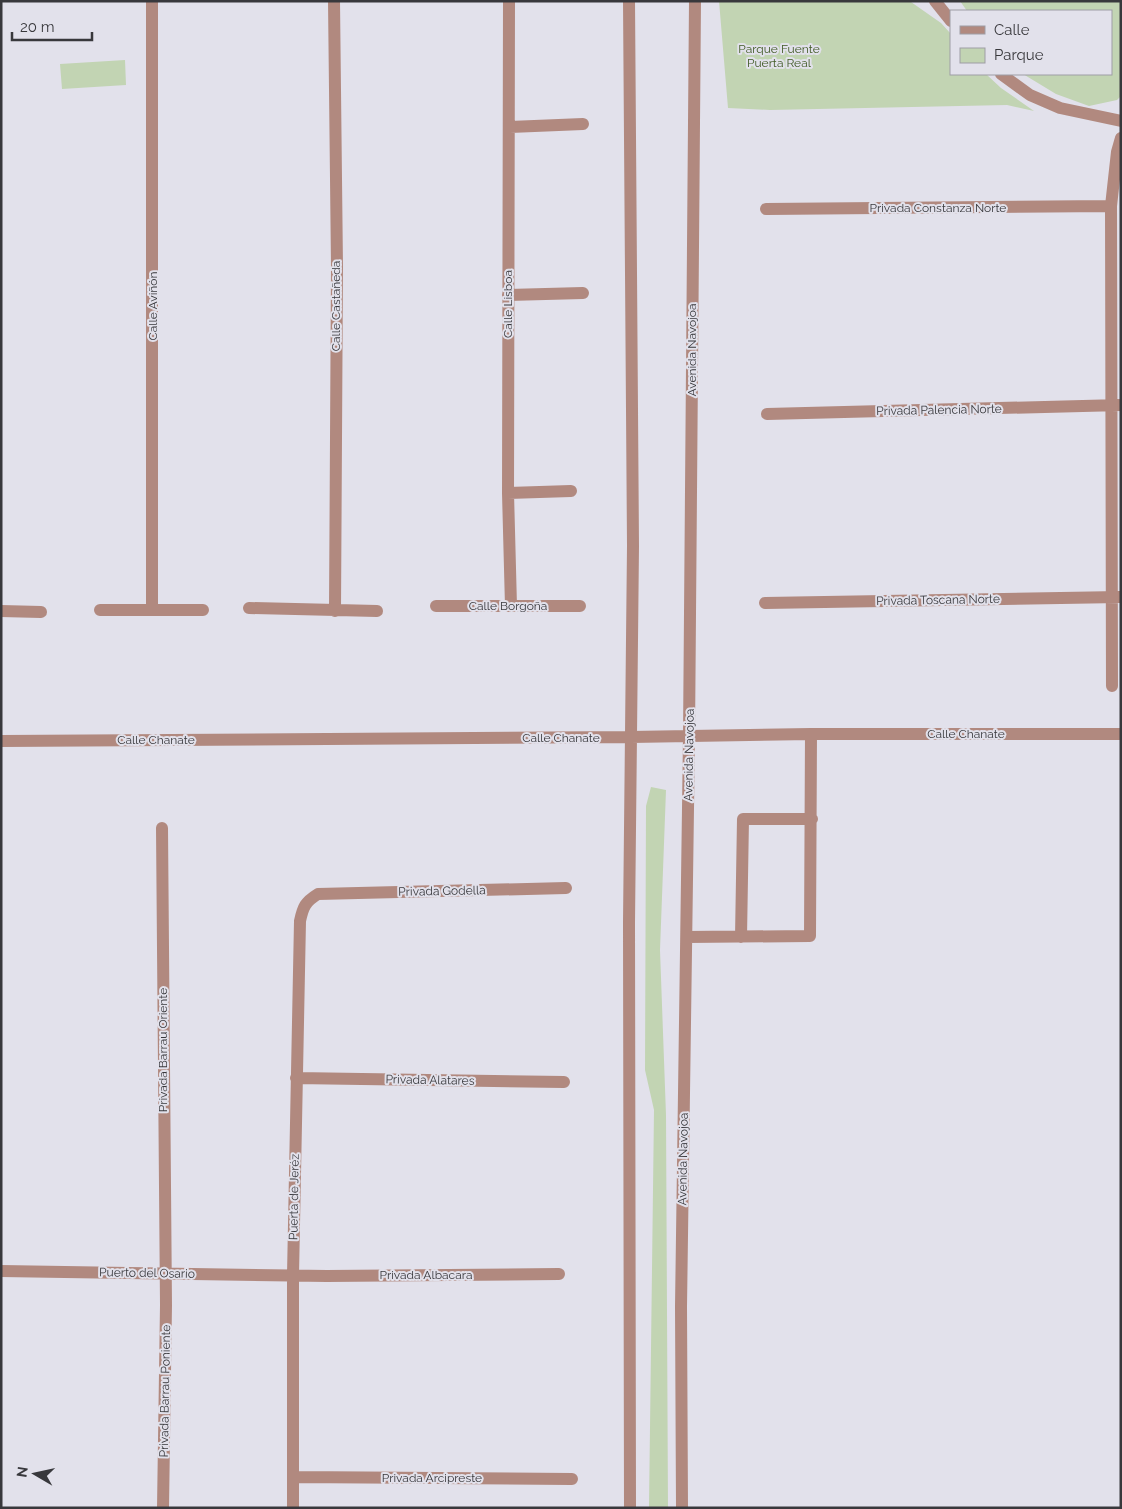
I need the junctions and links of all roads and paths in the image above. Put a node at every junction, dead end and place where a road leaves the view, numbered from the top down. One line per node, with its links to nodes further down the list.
1 (152, 1): 28 (street, Calle Aviñón)
2 (334, 1): 31 (street, Calle Castañeda)
3 (509, 1): 11 (street, Calle Lisboa)
4 (629, 1): 38 (street)
5 (695, 1): 37 (street, Avenida Navojoa)
6 (935, 1): 7 (street)
7 (950, 20)
8 (1002, 75): 9 (street)
9 (1121, 121)
10 (583, 124): 11 (street)
11 (510, 127): 16 (street, Calle Lisboa)
12 (1121, 138): 13 (street)
13 (1111, 206): 14 (street, Privada Constanza Norte); 17 (street)
14 (766, 209)
15 (583, 293): 16 (street)
16 (508, 295): 20 (street, Calle Lisboa)
17 (1115, 405): 18 (street, Privada Palencia Norte); 21 (street)
18 (767, 414)
19 (571, 491): 20 (street)
20 (508, 493): 24 (street, Calle Lisboa)
21 (1116, 597): 22 (street, Privada Toscana Norte); 34 (street)
22 (765, 604)
23 (436, 606): 24 (street, Calle Borgoña)
24 (511, 606): 25 (street, Calle Borgoña)
25 (580, 606)
26 (249, 608): 31 (street)
27 (100, 610): 28 (street)
28 (152, 610): 29 (street)
29 (203, 610)
30 (1, 611): 33 (street)
31 (335, 611): 32 (street)
32 (377, 611)
33 (41, 612)
34 (1112, 686)
35 (811, 734): 36 (street, Calle Chanate); 37 (street, Calle Chanate); 40 (street)
36 (1121, 734)
37 (689, 737): 38 (street, Calle Chanate); 44 (street, Avenida Navojoa)
38 (632, 738): 39 (street, Calle Chanate); 56 (street)
39 (1, 741)
40 (812, 819): 45 (street); 45 (street)
41 (162, 828): 49 (street, Privada Barrau Oriente)
42 (566, 888): 43 (street, Privada Godella)
43 (318, 894): 46 (street, Puerta de Jeréz)
44 (687, 937): 45 (street); 57 (street, Avenida Navojoa)
45 (741, 937)
46 (296, 1078): 47 (street, Privada Alatares); 51 (street, Puerta de Jeréz)
47 (564, 1082)
48 (1, 1271): 49 (street, Puerto del Osario)
49 (165, 1273): 51 (street, Puerto del Osario); 54 (street, Privada Barrau Poniente)
50 (559, 1274): 51 (street, Privada Albacara)
51 (293, 1275): 52 (street, Puerta de Jeréz)
52 (293, 1477): 53 (street, Privada Arcipreste); 55 (street, Puerta de Jeréz)
53 (572, 1479)
54 (163, 1508)
55 (293, 1508)
56 (630, 1508)
57 (682, 1508)

